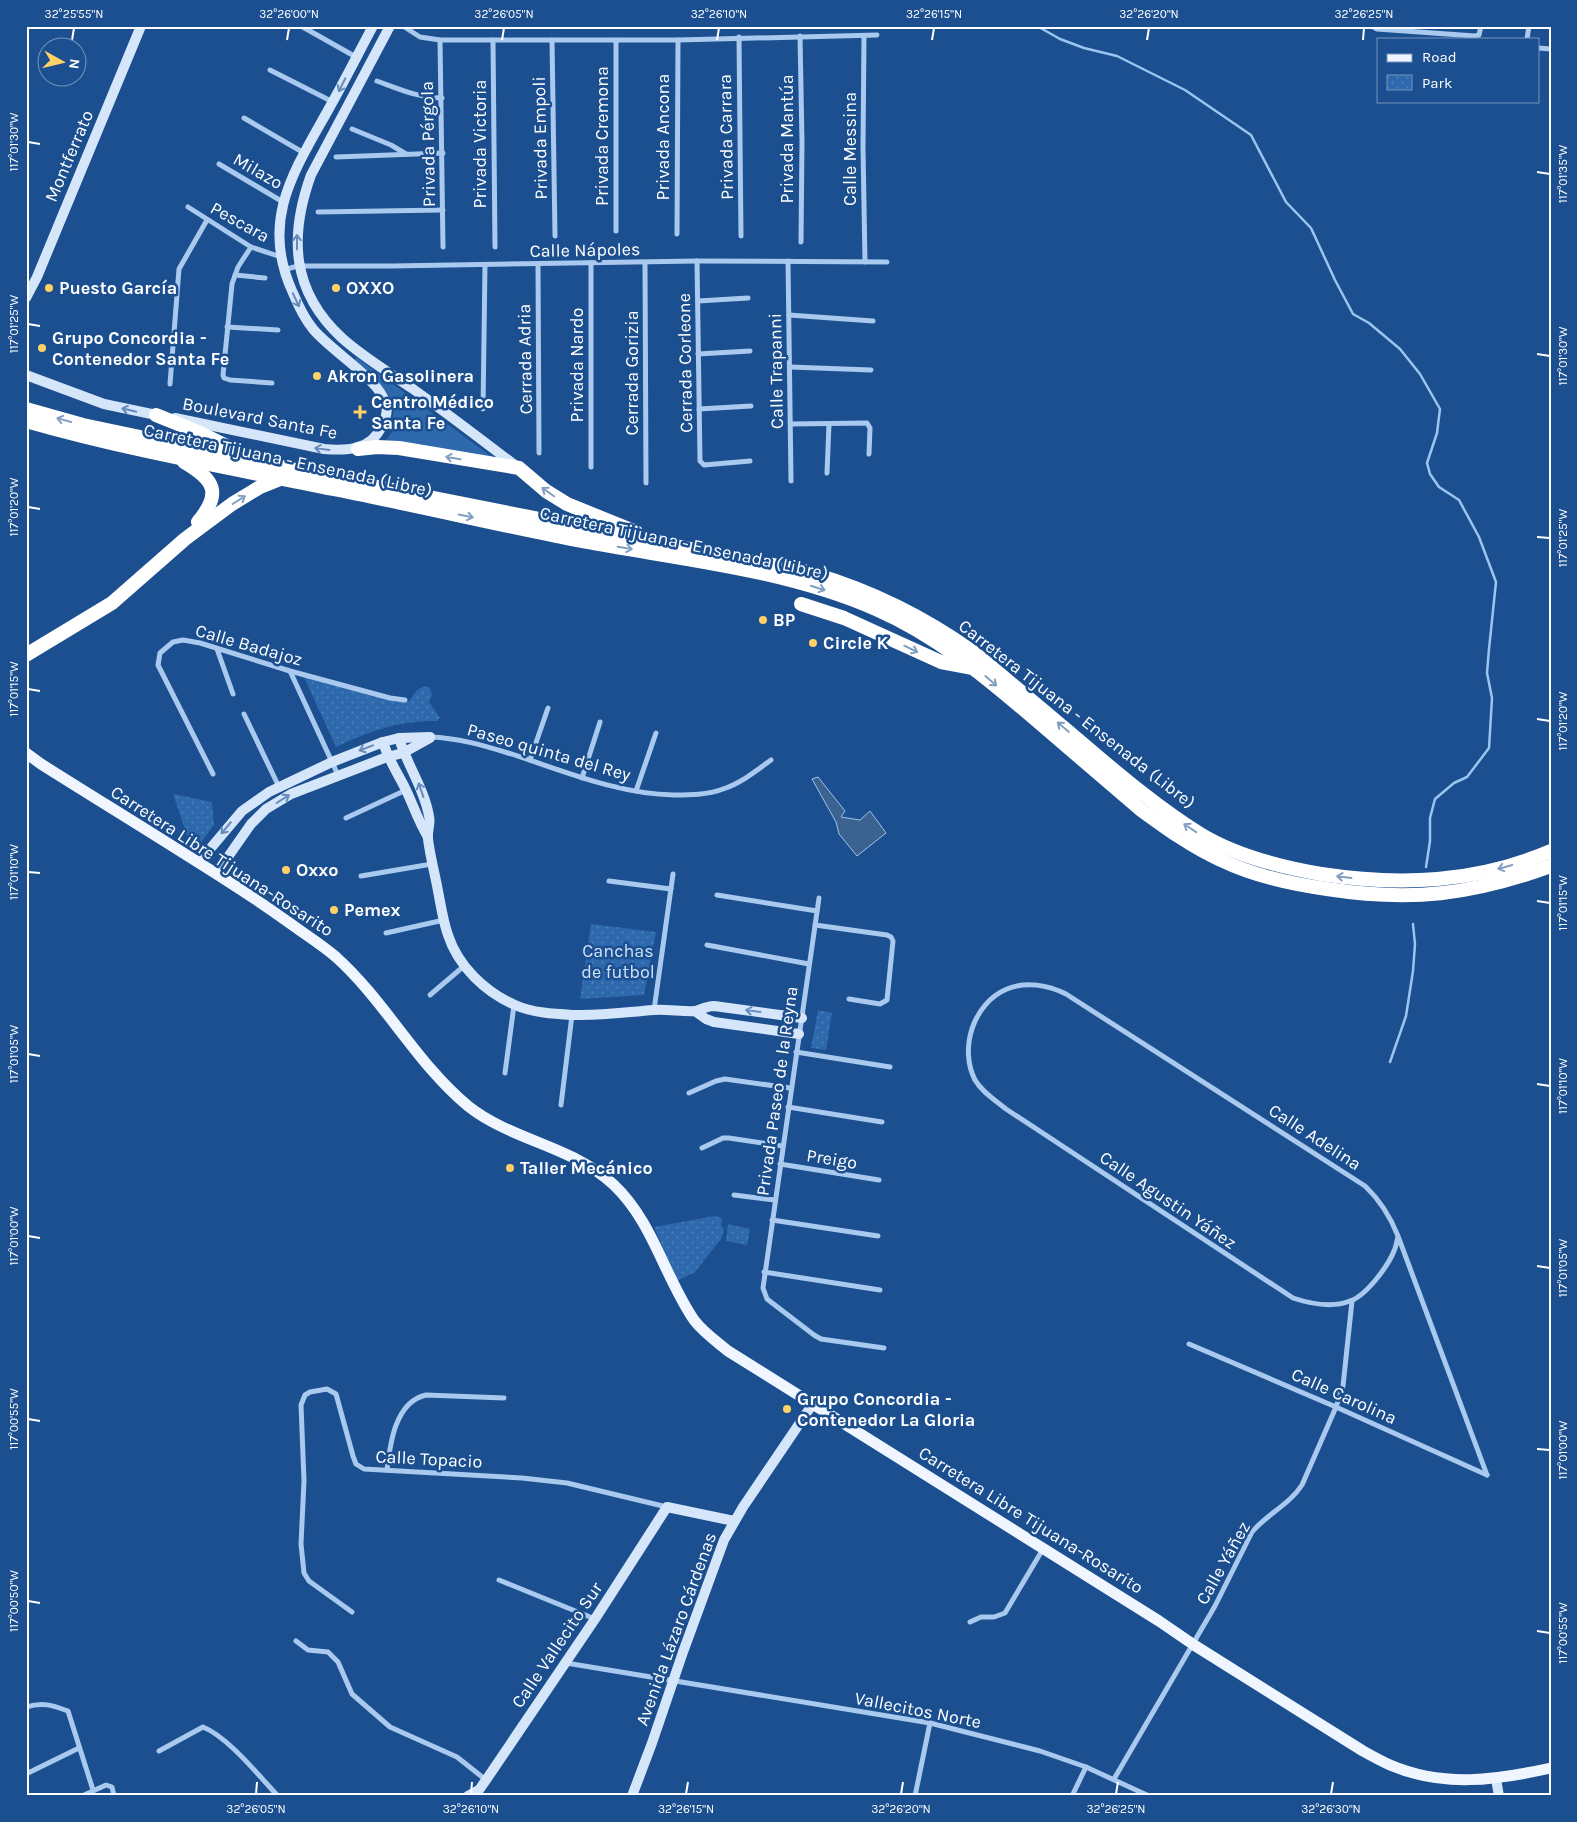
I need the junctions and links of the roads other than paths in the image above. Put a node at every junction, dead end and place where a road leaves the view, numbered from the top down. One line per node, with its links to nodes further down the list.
1 (141, 26): 55 (street, Montferrato)
2 (301, 26): 17 (street)
3 (373, 26): 17 (street, Boulevard Santa Fe)
4 (390, 26): 51 (street, one-way to 4)
5 (403, 26): 12 (street)
6 (1372, 26): 7 (street)
7 (1481, 26)
8 (877, 35): 10 (street)
9 (800, 36): 10 (street); 11 (street); 38 (street, Privada Mantúa)
10 (864, 36): 45 (street, Calle Messina)
11 (739, 37): 16 (street); 37 (street, Privada Carrara)
12 (440, 40): 13 (street); 20 (street, Privada Pérgola)
13 (493, 40): 14 (street); 41 (street, Privada Victoria)
14 (552, 40): 15 (street); 36 (street, Privada Empoli)
15 (616, 40): 16 (street); 34 (street, Privada Cremona)
16 (678, 40): 35 (street, Privada Ancona)
17 (356, 57): 21 (street, Boulevard Santa Fe, one-way to 21)
18 (270, 70): 21 (street)
19 (377, 81): 20 (street)
20 (442, 98): 25 (street, Privada Pérgola)
21 (333, 102): 24 (street, Boulevard Santa Fe)
22 (244, 118): 24 (street)
23 (352, 128): 26 (street)
24 (304, 153): 29 (street, Boulevard Santa Fe)
25 (442, 153): 26 (street); 31 (street, Privada Pérgola)
26 (406, 154): 27 (street)
27 (336, 157)
28 (219, 164): 29 (street, Milazo)
29 (283, 202): 42 (street, Boulevard Santa Fe)
30 (188, 207): 33 (street, Pescara)
31 (442, 210): 32 (street); 40 (street, Privada Pérgola)
32 (318, 212)
33 (207, 220): 39 (street, Pescara); 70 (street)
34 (616, 231)
35 (677, 234)
36 (555, 236)
37 (741, 236)
38 (801, 242)
39 (251, 246): 42 (street, Pescara); 53 (street)
40 (443, 247)
41 (495, 247)
42 (281, 257): 52 (street, Boulevard Santa Fe)
43 (697, 261): 44 (street, Calle Nápoles); 48 (street, Calle Nápoles); 57 (street, Cerrada Corleone)
44 (788, 261): 45 (street, Calle Nápoles); 58 (street, Calle Trapanni)
45 (865, 262): 46 (street, Calle Nápoles)
46 (887, 262)
47 (591, 263): 48 (street, Calle Nápoles); 49 (street, Calle Nápoles); 85 (street, Privada Nardo)
48 (645, 263): 90 (street, Cerrada Gorizia)
49 (538, 264): 50 (street, Calle Nápoles); 80 (street, Cerrada Adria)
50 (485, 265): 51 (street, Calle Nápoles); 73 (street)
51 (298, 266): 52 (street, Calle Nápoles); 62 (street)
52 (283, 270): 65 (street, Boulevard Santa Fe, one-way to 65)
53 (235, 274): 54 (street); 60 (street)
54 (265, 278)
55 (26, 298)
56 (748, 298): 57 (street)
57 (698, 301): 64 (street, Cerrada Corleone)
58 (789, 315): 59 (street); 66 (street, Calle Trapanni)
59 (873, 321)
60 (227, 328): 61 (street); 69 (street)
61 (278, 330)
62 (352, 346): 65 (street); 86 (street)
63 (750, 351): 64 (street)
64 (698, 354): 74 (street, Cerrada Corleone)
65 (340, 355): 79 (street, Boulevard Santa Fe)
66 (790, 367): 67 (street); 77 (street, Calle Trapanni)
67 (871, 370)
68 (26, 375): 75 (street, Boulevard Santa Fe, one-way to 68)
69 (272, 383)
70 (170, 384)
71 (750, 406): 74 (street)
72 (26, 409): 84 (highway, Carretera Tijuana - Ensenada (Libre), one-way to 72)
73 (483, 409)
74 (700, 409): 83 (street, Cerrada Corleone)
75 (156, 416): 79 (street, Boulevard Santa Fe, one-way to 75); 84 (highway)
76 (26, 421): 82 (highway, Carretera Tijuana - Ensenada (Libre))
77 (791, 424): 78 (street); 89 (street, Calle Trapanni)
78 (828, 424): 81 (street); 87 (street)
79 (358, 448): 86 (highway, one-way to 79)
80 (540, 453)
81 (869, 454)
82 (173, 456): 88 (highway, Carretera Tijuana - Ensenada (Libre)); 91 (highway)
83 (750, 461)
84 (262, 463): 92 (highway, Carretera Tijuana - Ensenada (Libre))
85 (592, 467)
86 (519, 468): 92 (highway, one-way to 86)
87 (827, 473)
88 (280, 479): 91 (highway, one-way to 88); 96 (highway, Carretera Tijuana - Ensenada (Libre), one-way to 96)
89 (791, 481)
90 (646, 483)
91 (185, 539): 95 (highway)
92 (666, 543): 123 (highway, Carretera Tijuana - Ensenada (Libre), one-way to 92)
93 (801, 604): 96 (highway, one-way to 96)
94 (217, 649): 97 (street, Calle Badajoz); 98 (street); 113 (street, Calle Badajoz)
95 (26, 655)
96 (975, 669): 126 (highway, Carretera Tijuana - Ensenada (Libre), one-way to 126)
97 (290, 671): 99 (street, Calle Badajoz); 112 (street)
98 (233, 694)
99 (405, 700)
100 (548, 708): 110 (street)
101 (244, 714): 116 (street)
102 (600, 722): 115 (street)
103 (656, 733): 118 (street)
104 (399, 738): 105 (street); 106 (street); 108 (street)
105 (430, 738): 108 (street); 110 (street, Paseo quinta del Rey)
106 (383, 742): 109 (street); 112 (street, one-way to 112)
107 (26, 753): 124 (main road, Carretera Libre Tijuana-Rosarito)
108 (404, 753): 109 (street); 122 (street, one-way to 108)
109 (387, 756): 114 (street); 117 (street)
110 (530, 760): 115 (street, Paseo quinta del Rey)
111 (771, 760): 118 (street, Paseo quinta del Rey)
112 (332, 762): 114 (street); 116 (street)
113 (213, 774)
114 (338, 775): 120 (street, one-way to 114)
115 (582, 778): 118 (street, Paseo quinta del Rey)
116 (279, 787): 119 (street)
117 (406, 790): 121 (street); 122 (street)
118 (636, 791)
119 (257, 800): 120 (street); 124 (street, one-way to 124)
120 (266, 809): 127 (street)
121 (346, 818)
122 (428, 837): 125 (street)
123 (1551, 851)
124 (199, 862): 127 (main road, Carretera Libre Tijuana-Rosarito)
125 (433, 864): 129 (street); 135 (street)
126 (1551, 866)
127 (216, 874): 173 (main road, Carretera Libre Tijuana-Rosarito)
128 (673, 874): 131 (street)
129 (361, 876)
130 (609, 881): 131 (street)
131 (671, 889): 144 (street)
132 (717, 895): 134 (street)
133 (819, 898): 134 (street, Privada Paseo de la Reyna)
134 (816, 911): 136 (street, Privada Paseo de la Reyna)
135 (444, 920): 137 (street); 140 (street)
136 (815, 925): 139 (street, Privada Paseo de la Reyna); 142 (street)
137 (386, 933)
138 (707, 946): 139 (street)
139 (809, 964): 148 (street, Privada Paseo de la Reyna)
140 (464, 966): 141 (street); 143 (street)
141 (430, 995)
142 (849, 999)
143 (514, 1005): 147 (street); 152 (street)
144 (654, 1010): 145 (street); 147 (street)
145 (696, 1011): 148 (street, one-way to 145); 149 (street)
146 (979, 1012): 166 (street, Calle Adelina); 169 (street, Calle Agustin Yáñez)
147 (572, 1015): 155 (street)
148 (802, 1018): 149 (street, Privada Paseo de la Reyna)
149 (799, 1034): 150 (street, Privada Paseo de la Reyna)
150 (796, 1052): 151 (street); 153 (street, Privada Paseo de la Reyna)
151 (890, 1067)
152 (505, 1073)
153 (790, 1088): 154 (street); 156 (street, Privada Paseo de la Reyna)
154 (689, 1092)
155 (561, 1104)
156 (788, 1107): 157 (street); 158 (street, Privada Paseo de la Reyna)
157 (882, 1122)
158 (782, 1146): 159 (street); 160 (street, Privada Paseo de la Reyna)
159 (702, 1148)
160 (780, 1164): 161 (street, Preigo); 163 (street, Privada Paseo de la Reyna)
161 (879, 1180)
162 (734, 1195): 163 (street)
163 (775, 1200): 164 (street, Privada Paseo de la Reyna)
164 (772, 1220): 165 (street); 167 (street, Privada Paseo de la Reyna)
165 (878, 1236)
166 (1398, 1236): 169 (street); 176 (street, Calle Adelina)
167 (764, 1272): 168 (street); 171 (street, Privada Paseo de la Reyna)
168 (880, 1290)
169 (1352, 1301): 174 (street, Calle Yáñez)
170 (1189, 1344): 174 (street, Calle Carolina)
171 (884, 1348)
172 (504, 1398): 175 (street)
173 (812, 1405): 178 (street, Avenida Lázaro Cárdenas); 179 (main road, Carretera Libre Tijuana-Rosarito)
174 (1336, 1407): 176 (street, Calle Carolina); 185 (street, Calle Yáñez)
175 (387, 1470): 177 (street, Calle Topacio); 181 (street, Calle Topacio)
176 (1487, 1475)
177 (667, 1507): 178 (street); 182 (street, Calle Vallecito Sur)
178 (734, 1521): 187 (street, Avenida Lázaro Cárdenas)
179 (1044, 1549): 183 (street); 185 (main road, Carretera Libre Tijuana-Rosarito)
180 (500, 1580): 182 (street)
181 (352, 1612)
182 (595, 1619): 186 (street, Calle Vallecito Sur)
183 (970, 1622)
184 (296, 1641): 199 (street)
185 (1194, 1645): 197 (street, Calle Yáñez); 198 (main road, Carretera Libre Tijuana-Rosarito)
186 (565, 1663): 187 (street, Vallecitos Norte); 199 (street, Calle Vallecito Sur)
187 (673, 1681): 189 (street, Vallecitos Norte); 205 (street, Avenida Lázaro Cárdenas)
188 (26, 1707): 190 (street)
189 (930, 1723): 192 (street, Vallecitos Norte); 206 (street)
190 (79, 1748): 195 (street); 200 (street)
191 (159, 1750): 203 (street)
192 (1086, 1767): 197 (street, Vallecitos Norte); 207 (street)
193 (1551, 1768): 198 (main road, Carretera Libre Tijuana-Rosarito)
194 (26, 1769): 195 (street)
195 (37, 1769): 196 (street)
196 (26, 1774)
197 (1114, 1779): 208 (street, Vallecitos Norte)
198 (1496, 1779): 209 (street)
199 (486, 1780): 204 (street, Calle Vallecito Sur)
200 (93, 1790): 201 (street); 202 (street)
201 (82, 1796)
202 (114, 1796)
203 (278, 1796)
204 (468, 1796)
205 (632, 1796)
206 (915, 1796)
207 (1072, 1796)
208 (1149, 1796)
209 (1499, 1796)

